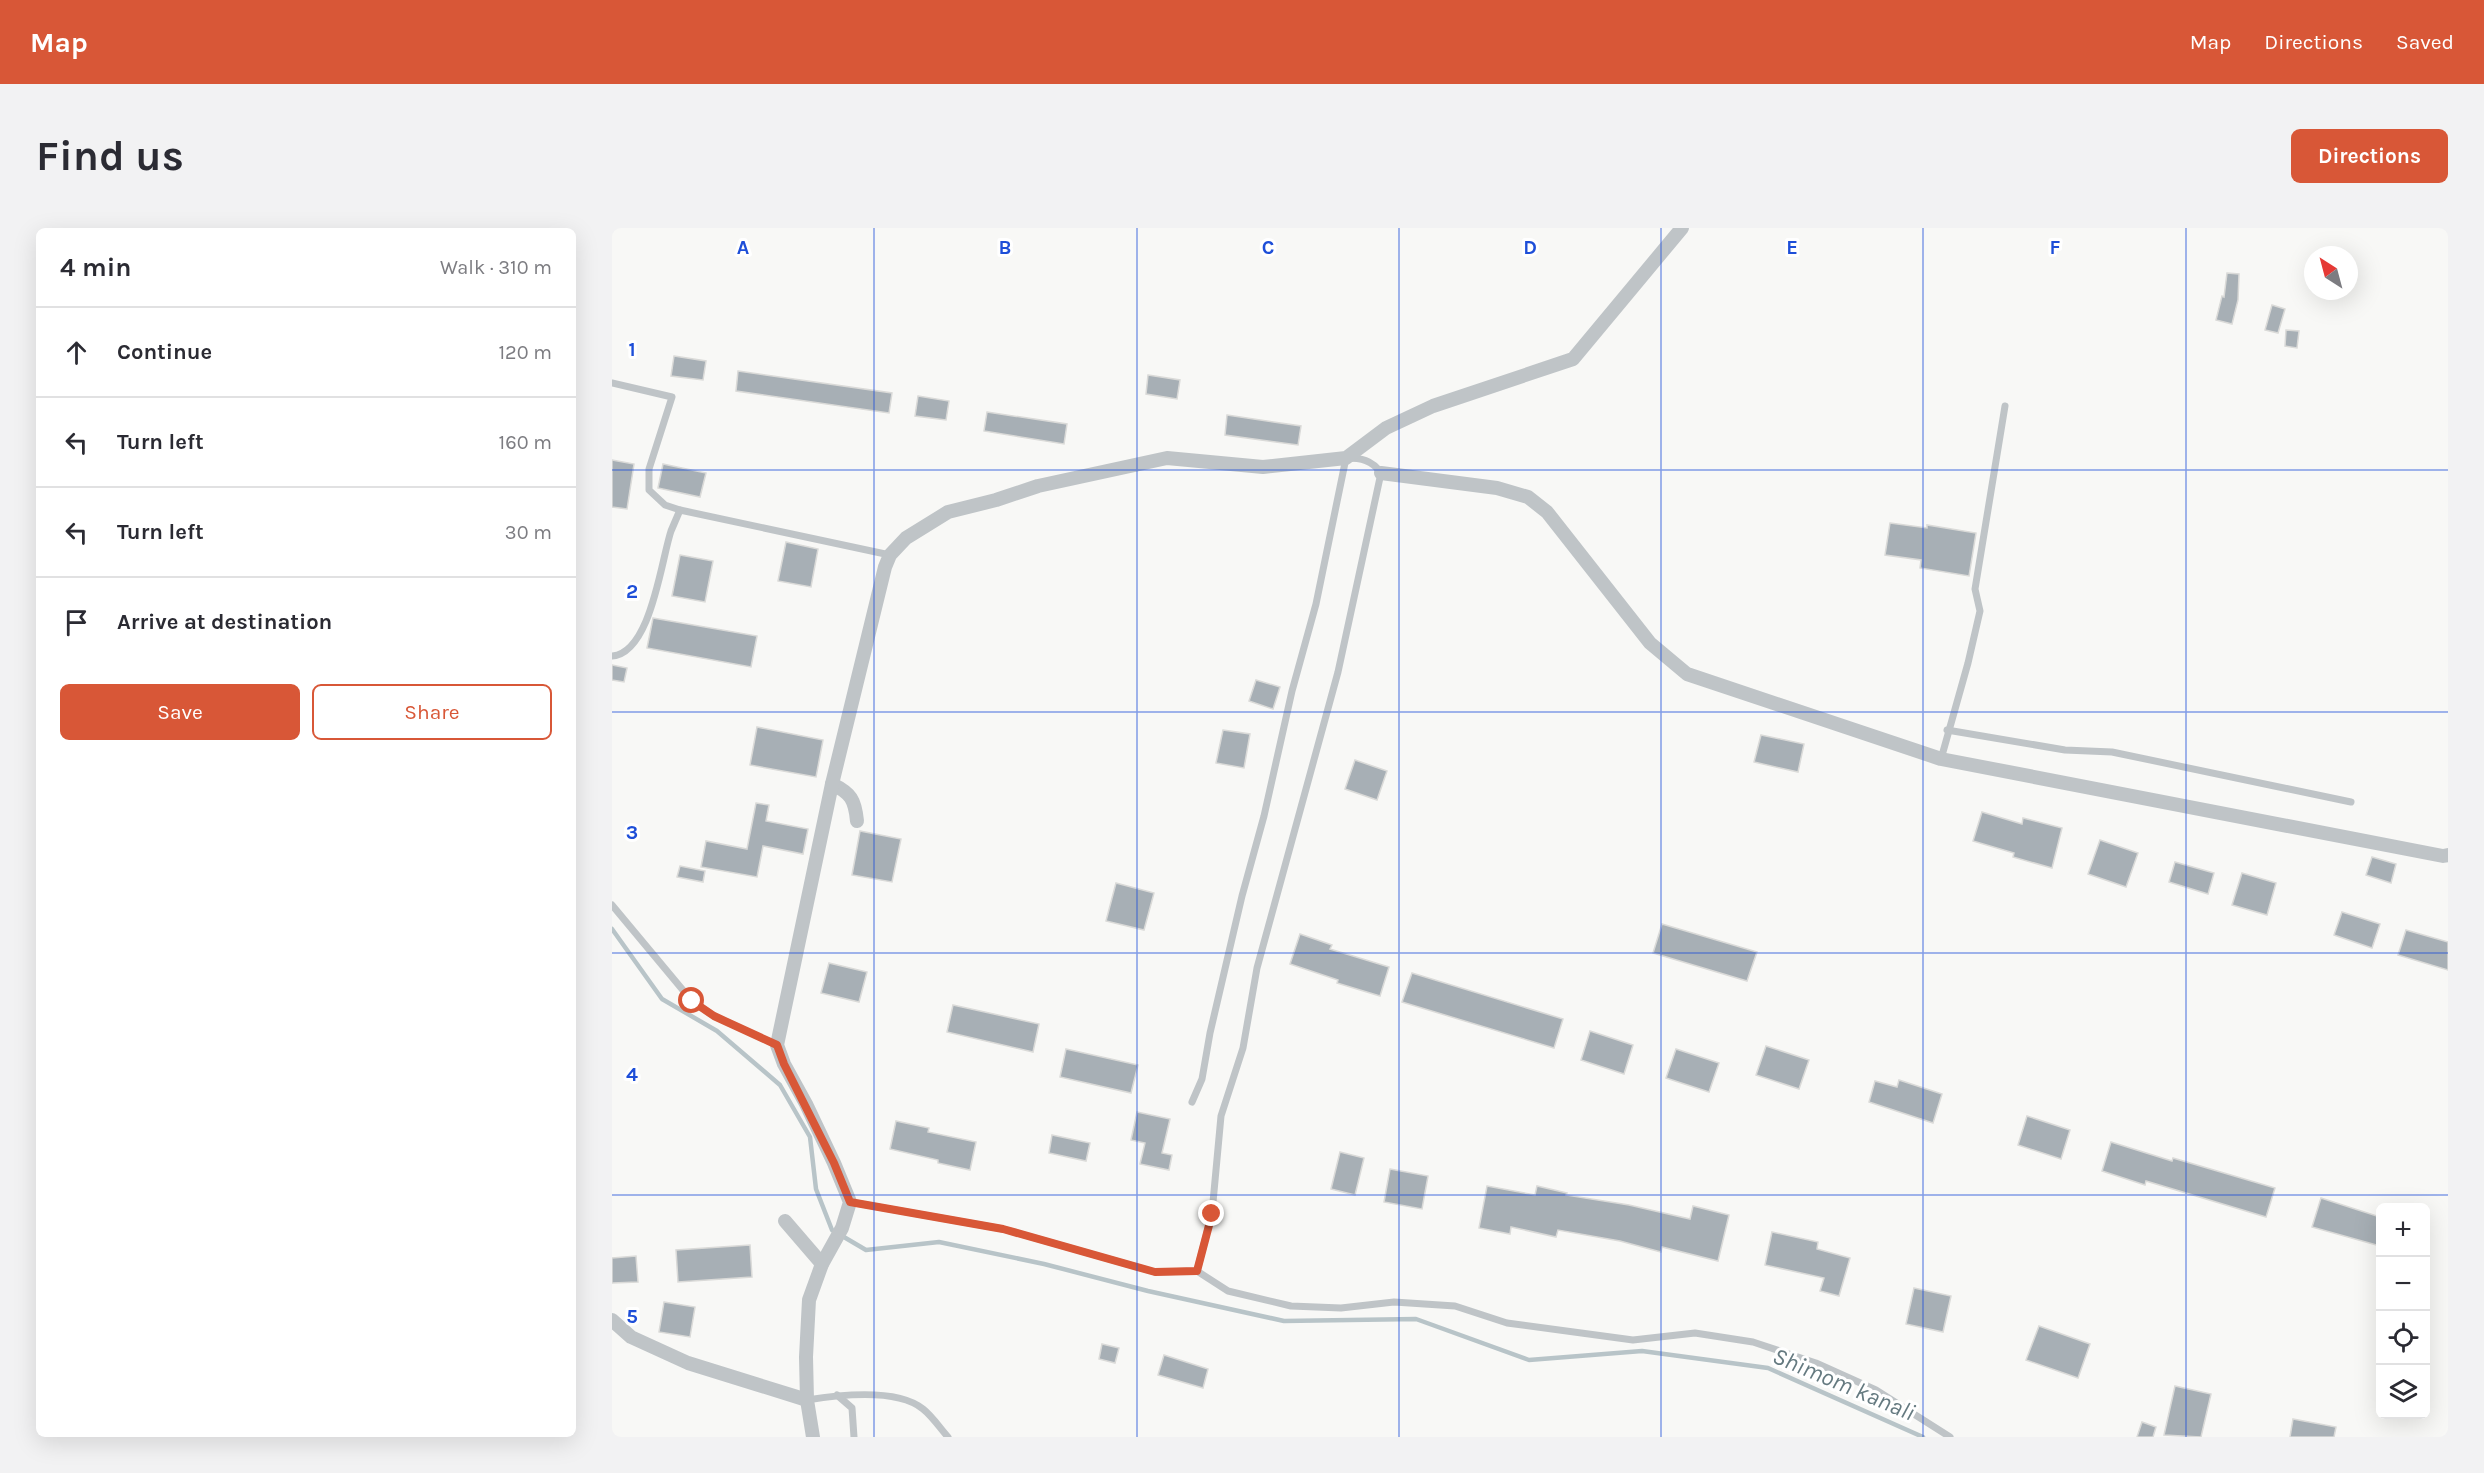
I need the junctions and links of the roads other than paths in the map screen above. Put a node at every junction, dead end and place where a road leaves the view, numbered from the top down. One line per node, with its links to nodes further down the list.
1 (1682, 228): 4 (street)
2 (612, 383): 6 (lane)
3 (2005, 406): 9 (lane)
4 (1346, 458): 5 (lane); 7 (street); 17 (lane)
5 (1381, 473): 10 (street); 21 (lane)
6 (680, 510): 7 (lane); 8 (lane)
7 (890, 555): 11 (street)
8 (612, 656)
9 (1947, 730): 10 (lane); 12 (lane)
10 (1941, 759): 14 (street)
11 (832, 784): 13 (street); 16 (street)
12 (2351, 802)
13 (857, 821)
14 (2448, 855)
15 (612, 905): 16 (lane)
16 (777, 1045): 18 (street)
17 (1192, 1102)
18 (850, 1202): 20 (street); 21 (lane)
19 (785, 1221): 20 (street)
20 (825, 1259): 24 (street)
21 (1197, 1271): 28 (lane)
22 (612, 1320): 24 (street)
23 (837, 1395): 24 (lane); 26 (lane); 27 (lane)
24 (807, 1400): 25 (street)
25 (813, 1437)
26 (854, 1437)
27 (948, 1437)
28 (1950, 1437)

